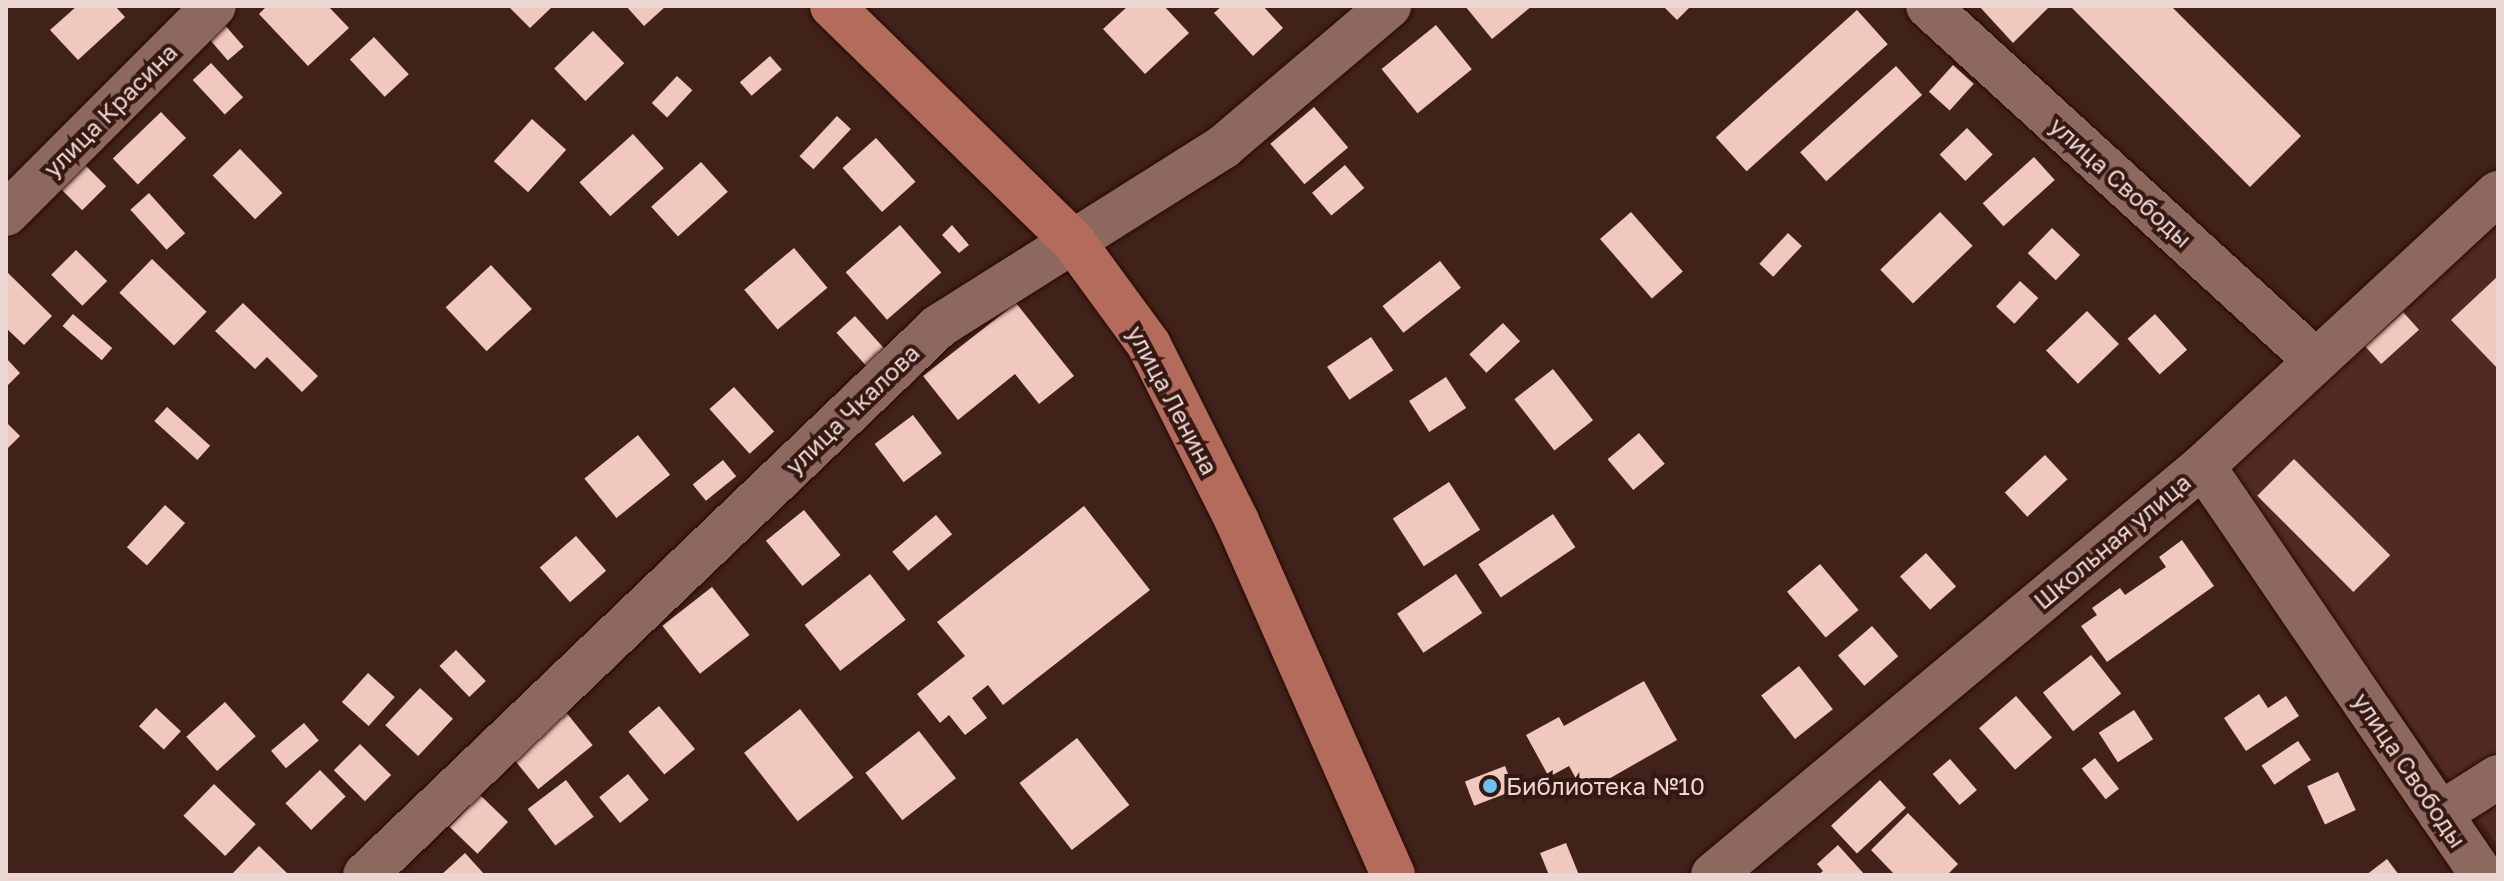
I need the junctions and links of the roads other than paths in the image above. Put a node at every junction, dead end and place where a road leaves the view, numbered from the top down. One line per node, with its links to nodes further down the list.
1 (214, 6): 6 (street, улица Красина)
2 (832, 6): 7 (highway, улица Ленина)
3 (1389, 6): 7 (street, улица Чкалова)
4 (1928, 6): 8 (street, улица Свободы)
5 (2498, 193): 8 (street, Школьная улица)
6 (6, 214)
7 (1073, 241): 12 (street, улица Чкалова); 13 (highway, улица Ленина)
8 (2314, 359): 9 (street, Школьная улица)
9 (2203, 466): 11 (street, улица Свободы); 14 (street, Школьная улица)
10 (2498, 777): 11 (street)
11 (2440, 814): 15 (street, улица Свободы)
12 (365, 875)
13 (1393, 875)
14 (1713, 875)
15 (2482, 875)

